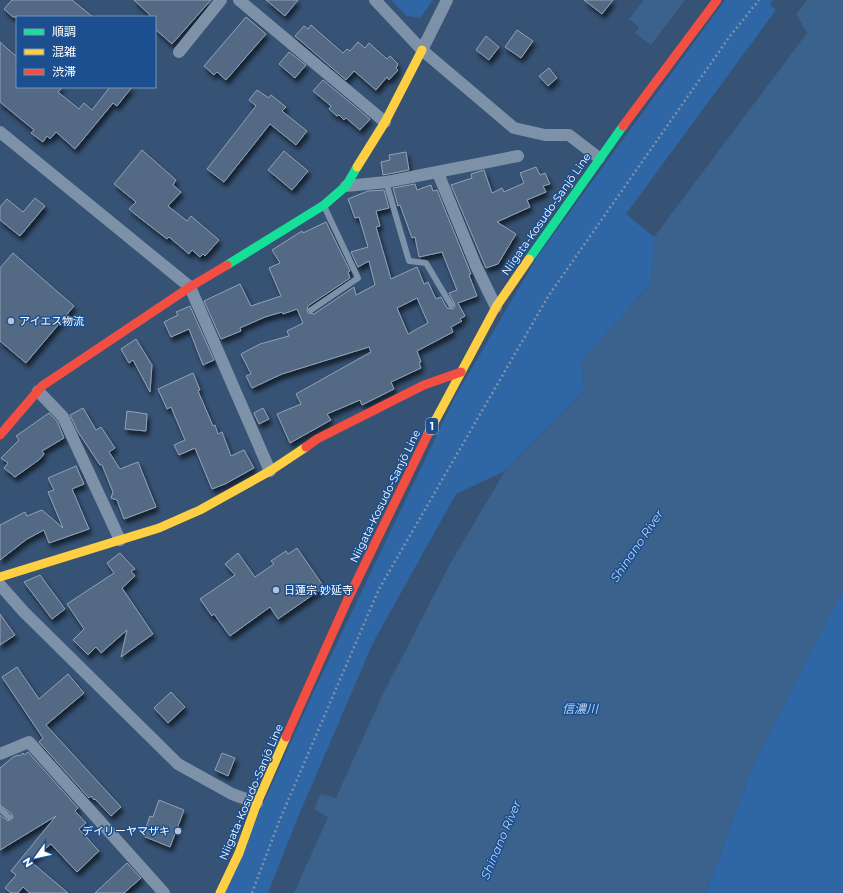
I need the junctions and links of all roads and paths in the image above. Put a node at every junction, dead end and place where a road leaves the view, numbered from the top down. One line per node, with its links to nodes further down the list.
1 (221, 0): 8 (street)
2 (239, 0): 9 (street)
3 (375, 0): 7 (street)
4 (447, 0): 7 (street)
5 (717, 0): 12 (street, Niigata-Kosudo-Sanjō Line / 1)
6 (759, 0): 34 (path)
7 (422, 50): 9 (street); 12 (street)
8 (179, 52)
9 (385, 122): 15 (street)
10 (0, 132): 17 (street)
11 (518, 156): 13 (street)
12 (600, 158): 19 (street, Niigata-Kosudo-Sanjō Line / 1)
13 (438, 173): 14 (street); 19 (street)
14 (386, 182): 15 (street); 18 (lane)
15 (346, 186): 16 (street)
16 (324, 205): 17 (street); 20 (lane)
17 (190, 287): 22 (street); 24 (street)
18 (451, 305)
19 (496, 307): 21 (street, Niigata-Kosudo-Sanjō Line / 1)
20 (311, 310)
21 (461, 372): 24 (street); 29 (street, Niigata-Kosudo-Sanjō Line / 1)
22 (38, 391): 23 (street); 25 (street)
23 (0, 435)
24 (270, 471): 25 (street)
25 (120, 540): 26 (street)
26 (0, 577)
27 (0, 585): 29 (street)
28 (0, 754): 32 (street)
29 (257, 803): 33 (street, Niigata-Kosudo-Sanjō Line / 1)
30 (0, 809): 31 (lane)
31 (8, 817)
32 (164, 893)
33 (220, 893)
34 (252, 893)

